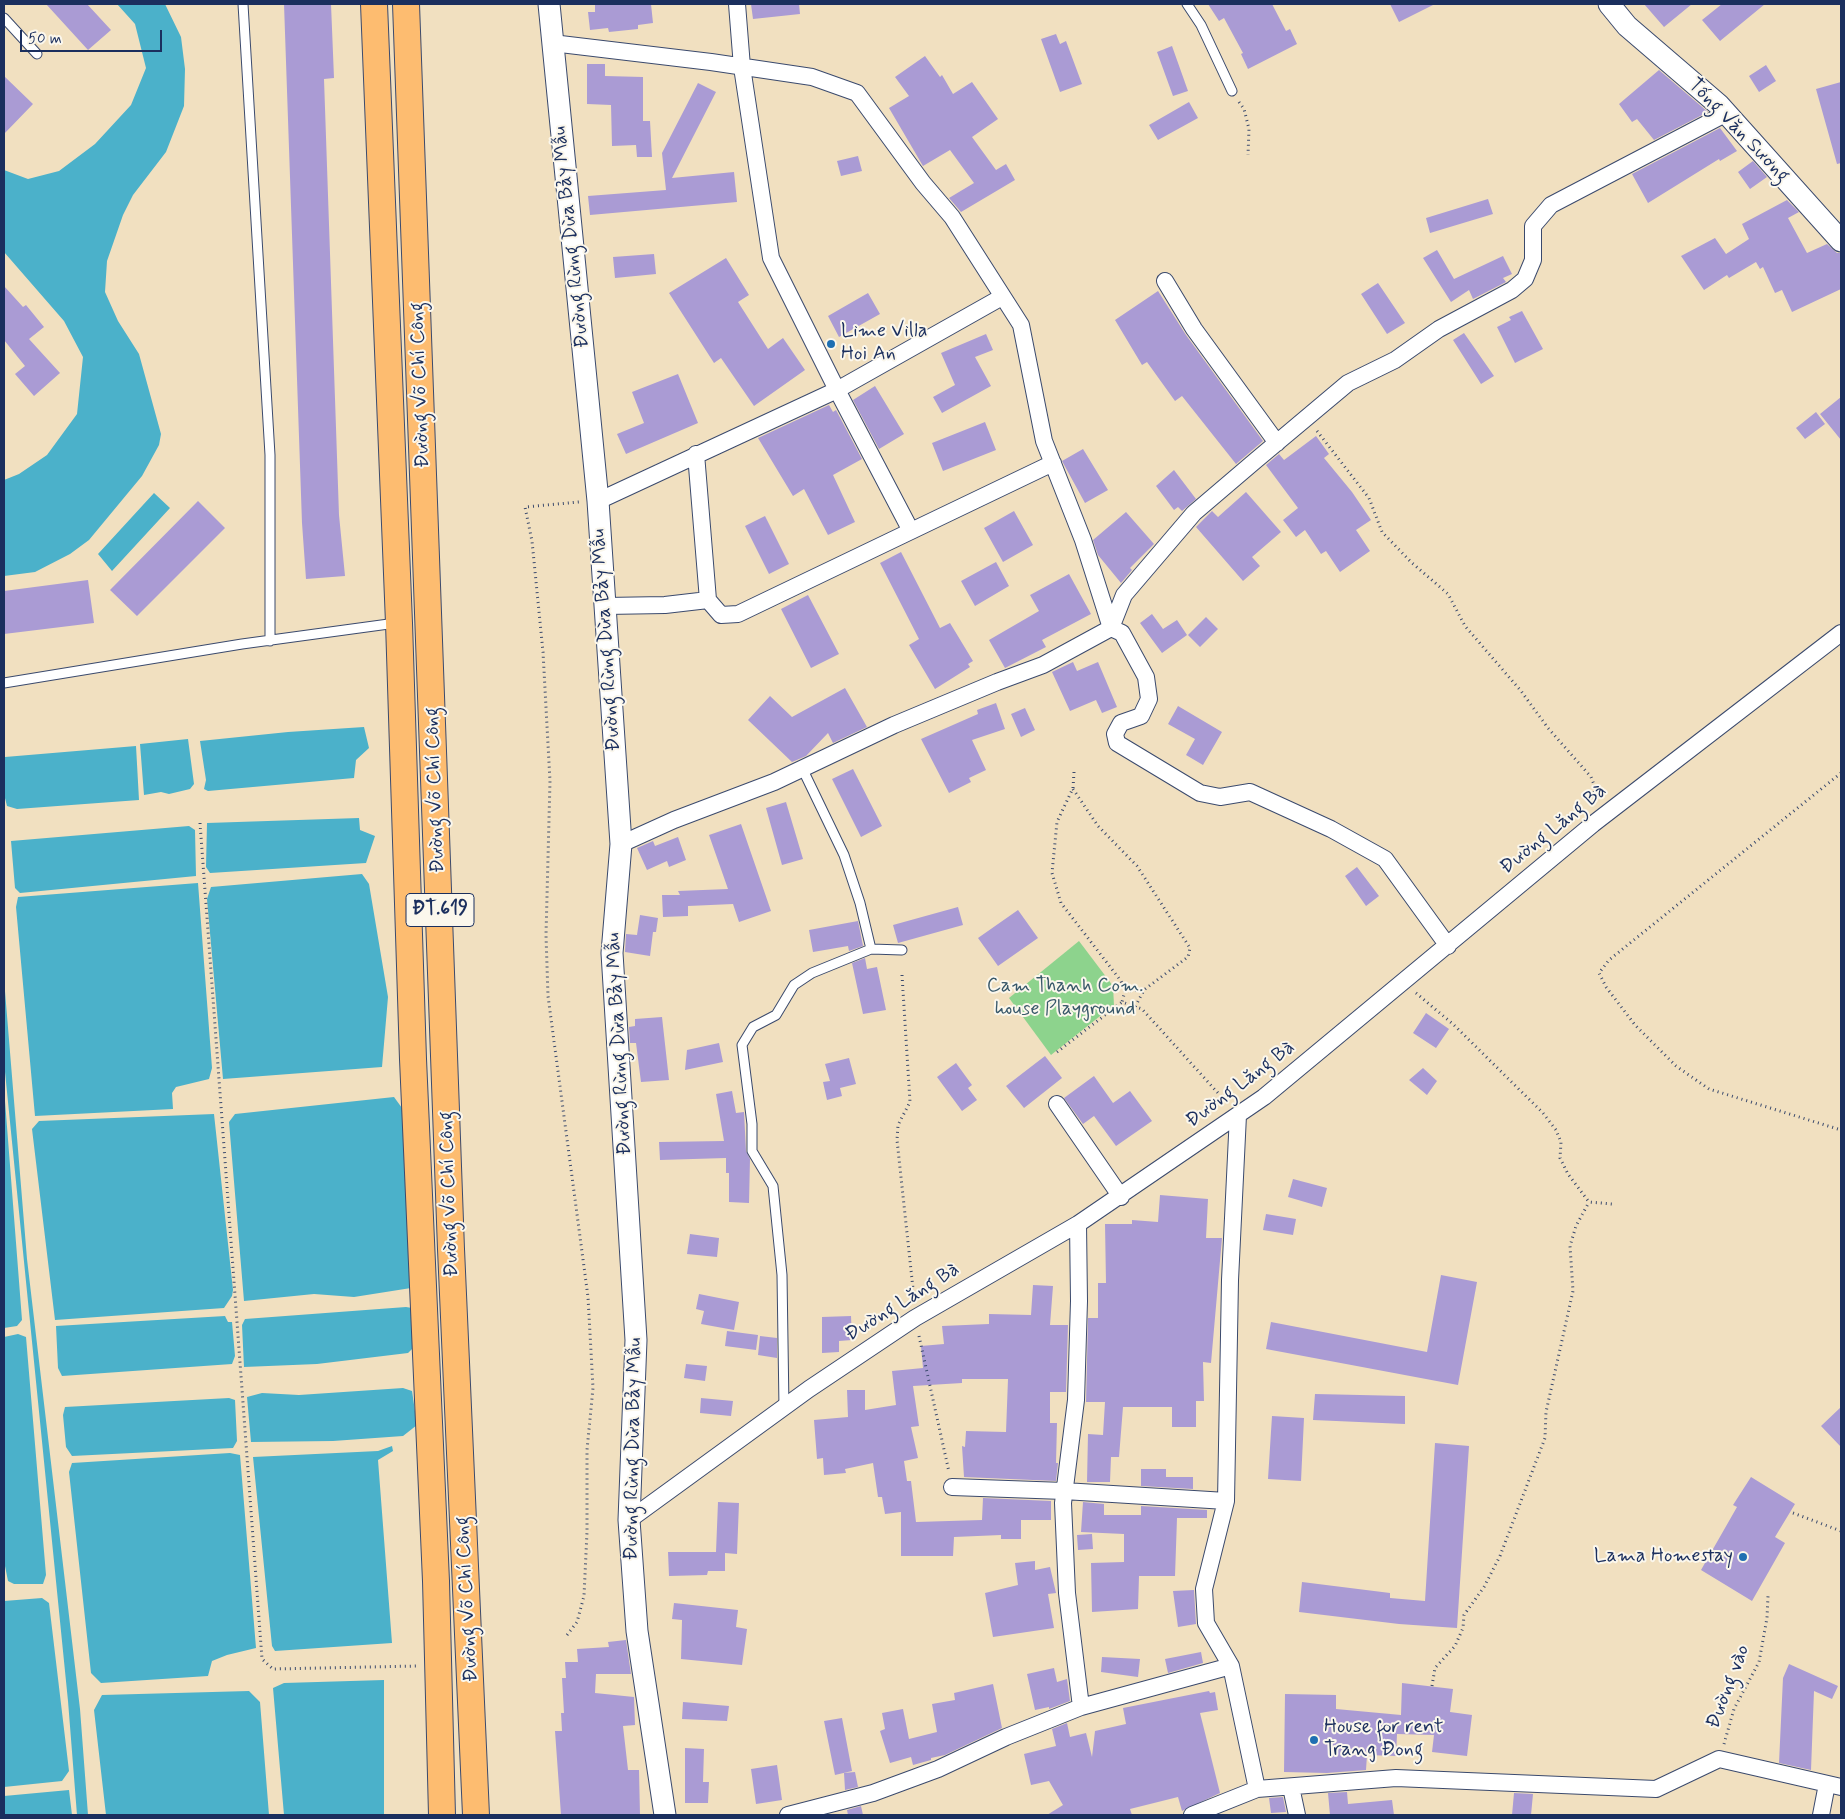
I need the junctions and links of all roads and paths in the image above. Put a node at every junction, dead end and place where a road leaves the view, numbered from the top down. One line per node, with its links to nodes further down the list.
1 (243, 4): 30 (lane)
2 (374, 4): 27 (main road, Đường Võ Chí Công / ĐT.619)
3 (406, 4): 75 (main road, Đường Võ Chí Công / ĐT.619)
4 (549, 4): 9 (street, Đường Rừng Dừa Bảy Mẫu)
5 (737, 4): 11 (street)
6 (1187, 4): 12 (lane)
7 (1609, 4): 13 (street, Tống Văn Sương)
8 (4, 18): 10 (lane)
9 (552, 43): 11 (street); 23 (street, Đường Rừng Dừa Bảy Mẫu)
10 (37, 54)
11 (742, 67): 17 (street); 18 (street)
12 (1232, 91): 14 (path)
13 (1727, 113): 15 (street, Tống Văn Sương); 19 (street)
14 (1248, 155)
15 (1841, 241)
16 (1165, 281): 20 (street)
17 (1002, 297): 18 (street); 22 (street)
18 (837, 390): 21 (street); 24 (street)
19 (1308, 418): 20 (street); 37 (path)
20 (1277, 443): 28 (street)
21 (696, 454): 23 (street); 25 (street)
22 (1053, 464): 24 (street); 28 (street)
23 (598, 501): 26 (street, Đường Rừng Dừa Bảy Mẫu); 65 (path)
24 (912, 531): 25 (street)
25 (708, 600): 26 (street)
26 (605, 606): 38 (street, Đường Rừng Dừa Bảy Mẫu)
27 (399, 623): 30 (lane); 66 (main road, Đường Võ Chí Công / ĐT.619)
28 (1110, 628): 32 (street); 39 (street)
29 (1841, 633): 37 (street, Đường Lăng Bà)
30 (270, 641): 31 (lane)
31 (4, 683)
32 (802, 768): 38 (street); 40 (lane)
33 (1074, 772): 35 (path)
34 (1841, 773): 51 (path)
35 (1073, 788): 44 (path); 45 (path)
36 (200, 823): 66 (path)
37 (1592, 824): 39 (street, Đường Lăng Bà)
38 (621, 844): 62 (street, Đường Rừng Dừa Bảy Mẫu)
39 (1448, 946): 43 (street, Đường Lăng Bà)
40 (871, 949): 41 (lane); 57 (lane)
41 (902, 950)
42 (902, 975): 56 (path)
43 (1403, 984): 50 (street, Đường Lăng Bà); 53 (path)
44 (1144, 990): 45 (path); 47 (path)
45 (1125, 991): 46 (path)
46 (1122, 1002): 47 (path); 48 (path)
47 (1135, 1006): 50 (path)
48 (1057, 1052)
49 (1057, 1104): 52 (street)
50 (1238, 1115): 52 (street, Đường Lăng Bà); 60 (street)
51 (1841, 1130)
52 (1121, 1197): 55 (street, Đường Lăng Bà)
53 (1589, 1202): 54 (path); 68 (path)
54 (1612, 1204)
55 (1078, 1224): 56 (street, Đường Lăng Bà); 59 (street)
56 (915, 1318): 57 (street, Đường Lăng Bà); 58 (path)
57 (784, 1408): 62 (street, Đường Lăng Bà)
58 (952, 1487): 59 (street)
59 (1064, 1491): 60 (street); 69 (street)
60 (1226, 1501): 67 (street)
61 (1793, 1512): 63 (path)
62 (629, 1520): 76 (street, Đường Rừng Dừa Bảy Mẫu)
63 (1841, 1531)
64 (1768, 1596): 70 (path, Đường vào)
65 (567, 1635)
66 (437, 1665): 74 (main road, Đường Võ Chí Công / ĐT.619)
67 (1231, 1666): 69 (street); 73 (street)
68 (1432, 1686)
69 (1081, 1707): 77 (street)
70 (1719, 1759): 71 (street); 72 (street)
71 (1834, 1785): 80 (street)
72 (1291, 1786): 73 (street); 79 (street)
73 (1257, 1789): 78 (street)
74 (442, 1815)
75 (476, 1815)
76 (666, 1815)
77 (788, 1815)
78 (1192, 1815)
79 (1297, 1815)
80 (1821, 1815)

